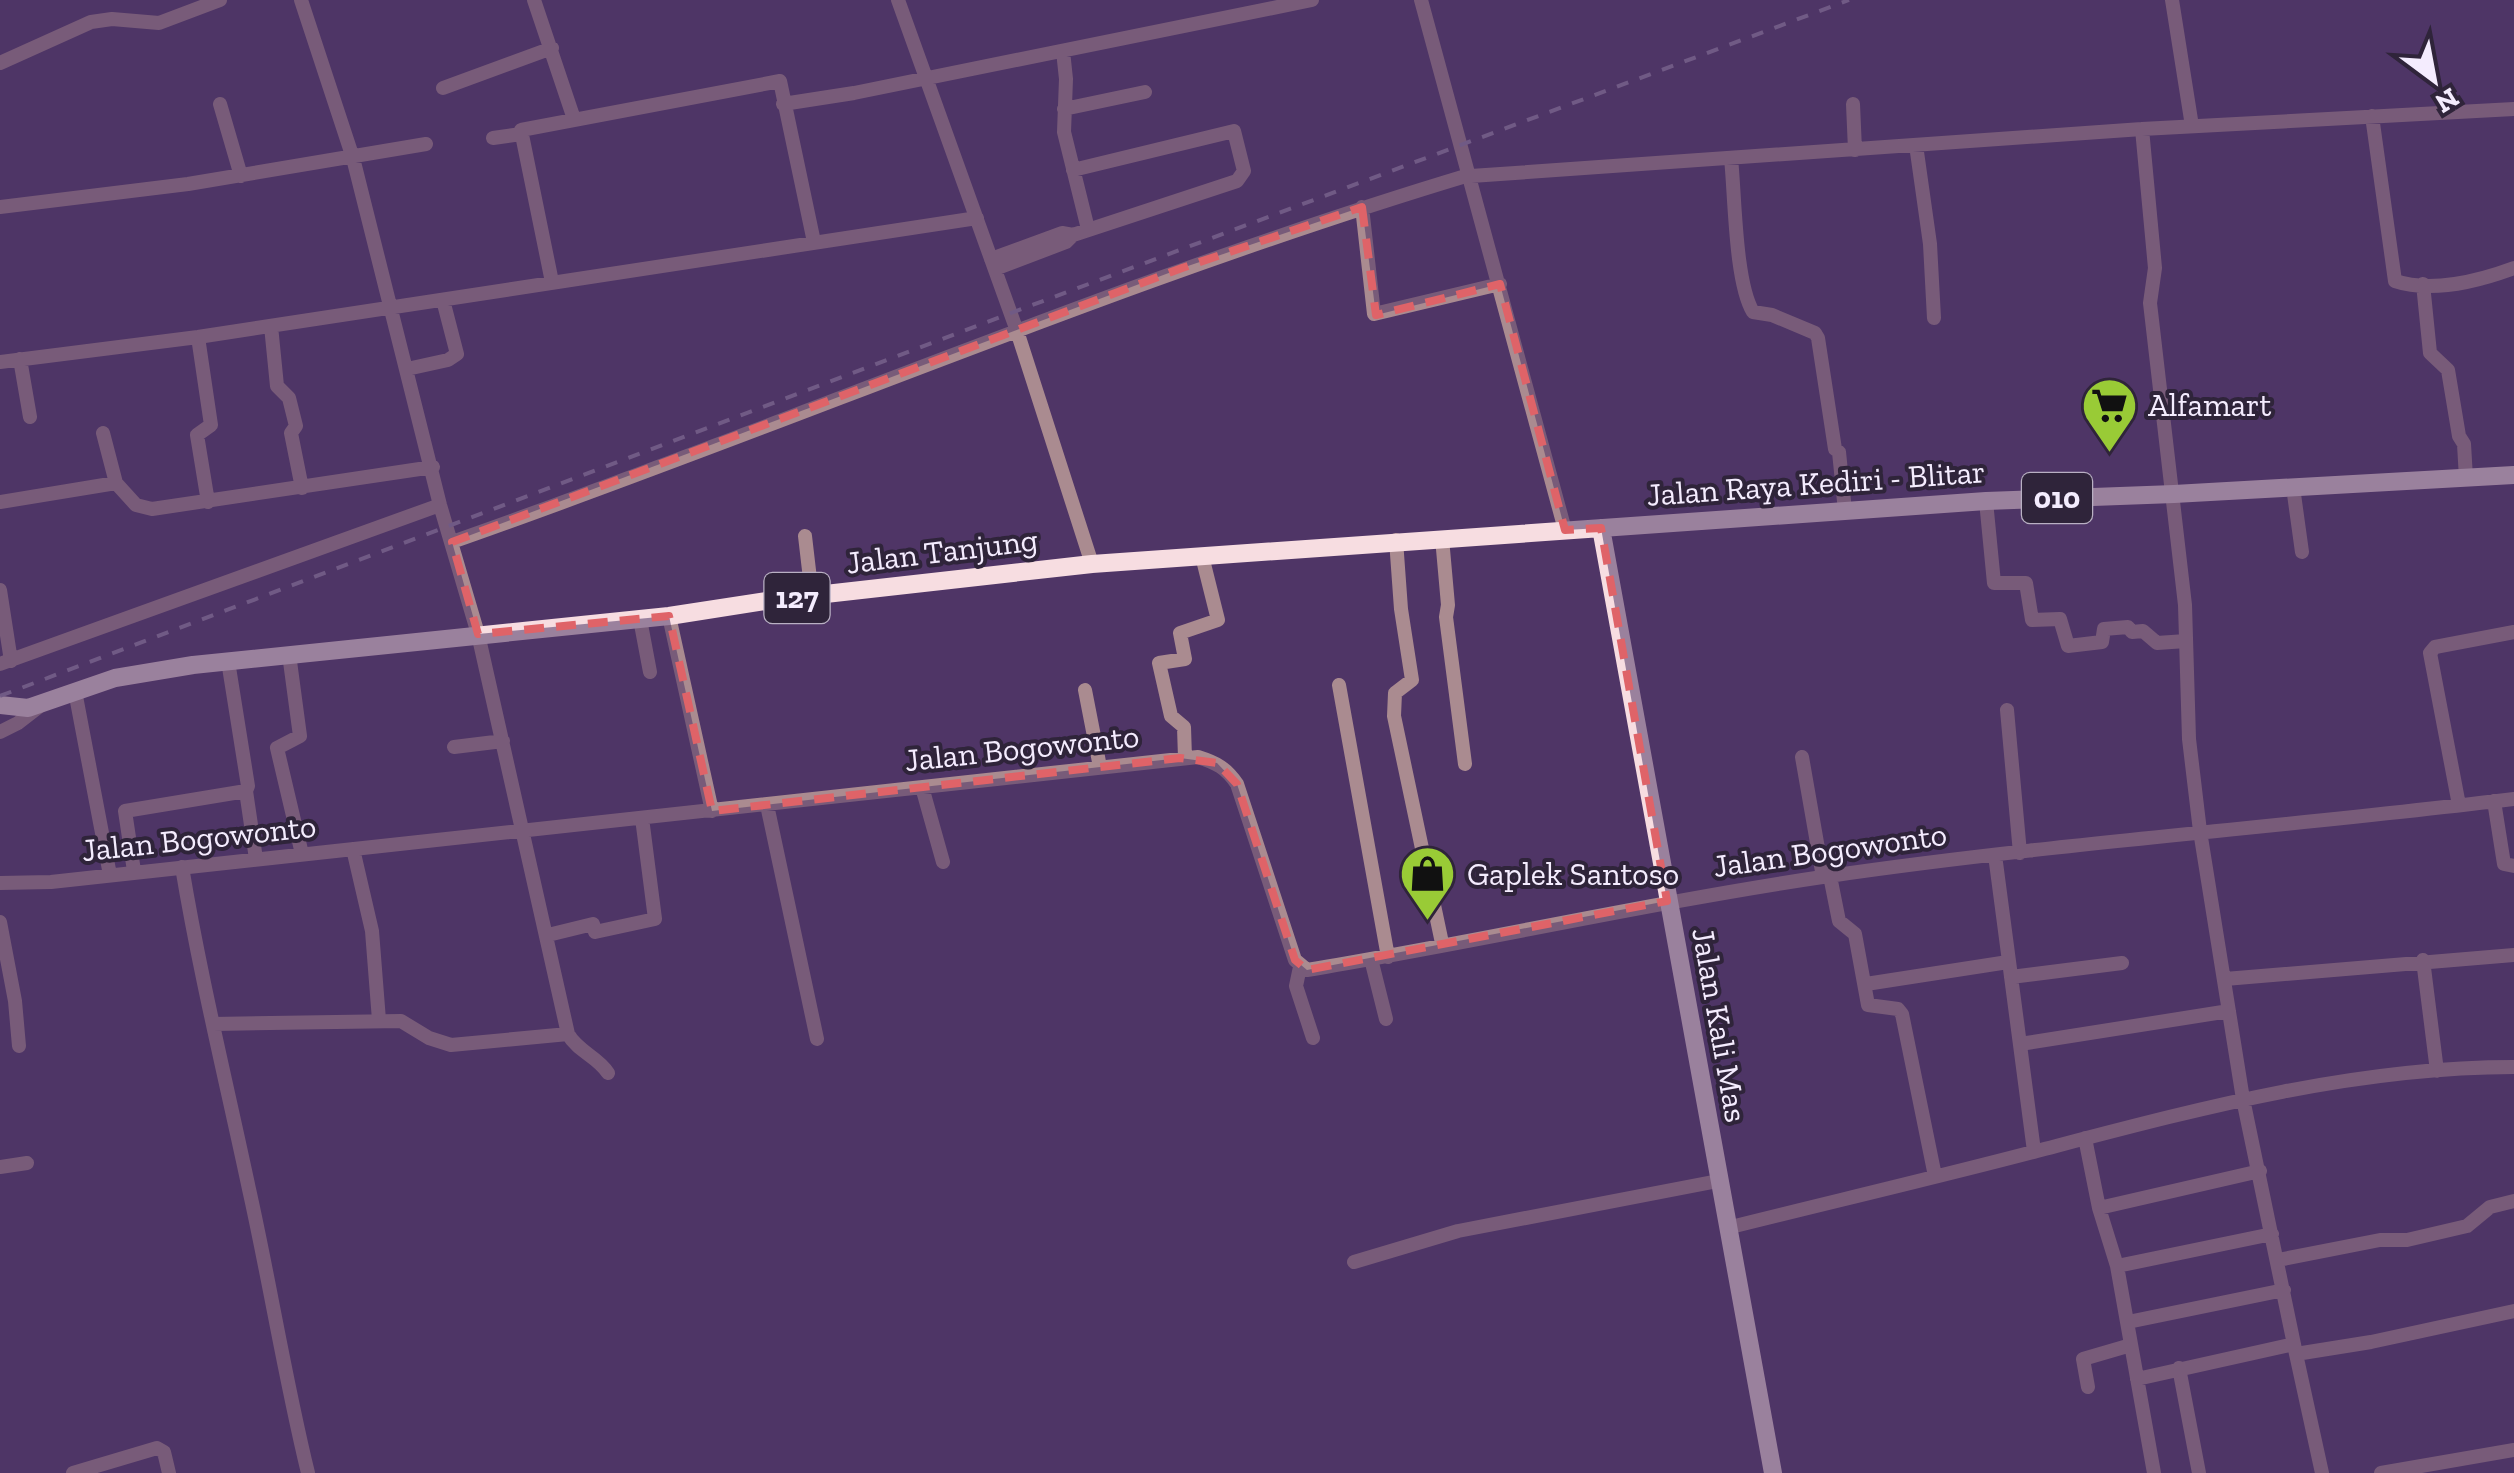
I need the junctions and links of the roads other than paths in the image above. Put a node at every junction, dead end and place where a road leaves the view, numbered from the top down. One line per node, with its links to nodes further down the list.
1 (220, 0): 11 (street)
2 (301, 0): 29 (street)
3 (534, 0): 9 (street)
4 (898, 0): 12 (street)
5 (1312, 0): 8 (street)
6 (1421, 0): 33 (street)
7 (2172, 0): 22 (street)
8 (1283, 3): 10 (street)
9 (552, 48): 13 (street); 21 (street)
10 (1063, 51): 12 (street); 18 (street)
11 (0, 63)
12 (926, 79): 16 (street); 36 (street)
13 (443, 88)
14 (1145, 92): 18 (street)
15 (220, 104): 32 (street)
16 (783, 104): 21 (street); 38 (street)
17 (1853, 104): 28 (street)
18 (1064, 109): 31 (street)
19 (2514, 109): 20 (street)
20 (2372, 116): 22 (street); 43 (street)
21 (574, 118): 24 (street)
22 (2192, 126): 23 (street)
23 (2142, 129): 27 (street); 61 (street)
24 (521, 134): 25 (street); 41 (street)
25 (492, 138)
26 (426, 144): 29 (street)
27 (1916, 145): 28 (street); 46 (street)
28 (1855, 150): 30 (street)
29 (352, 158): 32 (street); 45 (street)
30 (1731, 158): 33 (street); 66 (street)
31 (1073, 170): 37 (street); 37 (street)
32 (242, 176): 34 (street)
33 (1470, 176): 35 (street); 42 (street)
34 (0, 208)
35 (1362, 208): 42 (street); 48 (street)
36 (977, 218): 38 (street); 39 (street)
37 (1088, 229): 39 (street)
38 (814, 242): 41 (street)
39 (993, 264): 48 (street)
40 (2514, 268): 43 (street)
41 (552, 282): 44 (street)
42 (1500, 284): 68 (street)
43 (2423, 284): 57 (street)
44 (443, 300): 45 (street); 52 (street)
45 (392, 308): 47 (street); 52 (street)
46 (1934, 318)
47 (271, 326): 49 (street); 60 (street)
48 (1017, 331): 72 (street); 75 (street)
49 (198, 337): 50 (street); 64 (street)
50 (20, 359): 51 (street); 53 (street)
51 (0, 362)
52 (407, 370): 55 (street)
53 (30, 417)
54 (102, 433): 58 (street)
55 (433, 467): 60 (street); 65 (street)
56 (2514, 475): 57 (main road, Jalan Raya Kediri - Blitar / 010)
57 (2466, 478): 59 (main road, Jalan Raya Kediri - Blitar / 010)
58 (116, 483): 63 (street); 64 (street)
59 (2294, 487): 61 (main road, Jalan Raya Kediri - Blitar / 010); 73 (street)
60 (302, 488): 64 (street)
61 (2174, 494): 62 (main road, Jalan Raya Kediri - Blitar / 010); 82 (street)
62 (1986, 501): 66 (main road, Jalan Raya Kediri - Blitar / 010); 82 (street)
63 (0, 502)
64 (208, 502)
65 (440, 505): 72 (street); 85 (street)
66 (1845, 512): 67 (main road, Jalan Raya Kediri - Blitar / 010)
67 (1601, 528): 68 (main road, Jalan Tanjung / 127); 122 (main road, Jalan Kali Mas)
68 (1565, 530): 70 (main road, Jalan Tanjung / 127)
69 (805, 536): 77 (street)
70 (1442, 538): 71 (main road, Jalan Tanjung / 127); 98 (street)
71 (1396, 540): 74 (main road, Jalan Tanjung / 127); 125 (street)
72 (452, 542): 81 (street)
73 (2302, 552)
74 (1202, 556): 75 (main road, Jalan Tanjung / 127); 97 (street)
75 (1092, 564): 77 (main road, Jalan Tanjung / 127)
76 (0, 590): 85 (street)
77 (812, 596): 78 (main road, Jalan Tanjung / 127)
78 (669, 616): 79 (main road, Jalan Tanjung / 127); 106 (street)
79 (640, 619): 81 (main road, Jalan Tanjung / 127); 86 (street)
80 (2514, 632): 105 (street)
81 (478, 634): 83 (main road, Jalan Tanjung / 127); 94 (street)
82 (2186, 641): 109 (street)
83 (289, 654): 84 (main road, Jalan Tanjung / 127); 112 (street)
84 (228, 661): 89 (main road, Jalan Tanjung / 127); 101 (street)
85 (5, 663)
86 (650, 672)
87 (1339, 685): 127 (street)
88 (1086, 690): 99 (street)
89 (74, 691): 91 (main road, Jalan Tanjung / 127); 119 (street)
90 (0, 704): 91 (main road, Jalan Tanjung / 127)
91 (40, 705): 93 (street)
92 (2007, 710): 111 (street)
93 (0, 732)
94 (503, 741): 95 (street); 108 (street)
95 (454, 747)
96 (1802, 756): 120 (street)
97 (1185, 758): 99 (street, Jalan Bogowonto); 131 (street, Jalan Bogowonto)
98 (1465, 764)
99 (1100, 768): 100 (street, Jalan Bogowonto)
100 (922, 788): 104 (street, Jalan Bogowonto); 115 (street)
101 (246, 791): 114 (street); 118 (street)
102 (2514, 799): 103 (street, Jalan Bogowonto)
103 (2494, 801): 105 (street, Jalan Bogowonto); 116 (street)
104 (767, 805): 106 (street, Jalan Bogowonto); 140 (street)
105 (2459, 805): 109 (street, Jalan Bogowonto)
106 (712, 810): 107 (street, Jalan Bogowonto)
107 (642, 818): 108 (street, Jalan Bogowonto); 124 (street)
108 (524, 831): 110 (street, Jalan Bogowonto); 124 (street)
109 (2200, 832): 111 (street, Jalan Bogowonto); 133 (street)
110 (353, 848): 112 (street, Jalan Bogowonto); 137 (street)
111 (2020, 852): 113 (street, Jalan Bogowonto)
112 (302, 854): 114 (street, Jalan Bogowonto)
113 (1995, 856): 120 (street, Jalan Bogowonto); 132 (street)
114 (256, 859): 117 (street, Jalan Bogowonto)
115 (943, 862)
116 (2514, 866)
117 (182, 867): 118 (street, Jalan Bogowonto); 138 (street)
118 (134, 871): 119 (street, Jalan Bogowonto)
119 (110, 875): 121 (street, Jalan Bogowonto)
120 (1827, 877): 122 (street, Jalan Bogowonto); 134 (street)
121 (0, 882)
122 (1667, 901): 125 (street, Jalan Bogowonto); 154 (main road, Jalan Kali Mas)
123 (0, 922): 143 (street)
124 (548, 935): 139 (street)
125 (1442, 944): 127 (street, Jalan Bogowonto)
126 (2514, 955): 129 (street)
127 (1388, 957): 128 (street, Jalan Bogowonto)
128 (1371, 960): 131 (street, Jalan Bogowonto); 136 (street)
129 (2422, 960): 133 (street); 145 (street)
130 (2122, 963): 132 (street)
131 (1300, 967): 141 (street)
132 (2010, 970): 134 (street); 142 (street)
133 (2225, 978): 135 (street)
134 (1866, 984): 153 (street)
135 (2230, 1011): 142 (street); 147 (street)
136 (1386, 1019)
137 (379, 1020): 138 (street); 139 (street)
138 (213, 1024): 173 (street)
139 (568, 1034): 146 (street)
140 (817, 1038)
141 (1313, 1038)
142 (2020, 1044): 149 (street)
143 (19, 1046)
144 (2514, 1068): 145 (street)
145 (2437, 1071): 147 (street)
146 (608, 1073)
147 (2242, 1099): 148 (street); 152 (street)
148 (2085, 1138): 149 (street); 156 (street)
149 (2034, 1152): 153 (street)
150 (27, 1163): 151 (street)
151 (0, 1167)
152 (2260, 1171): 156 (street); 158 (street)
153 (1935, 1176): 157 (street)
154 (1718, 1181): 157 (main road, Jalan Kali Mas); 160 (street)
155 (2514, 1201): 159 (street)
156 (2099, 1208): 161 (street)
157 (1728, 1228): 174 (main road, Jalan Kali Mas)
158 (2272, 1234): 159 (street); 161 (street)
159 (2278, 1260): 162 (street)
160 (1354, 1262)
161 (2117, 1266): 164 (street)
162 (2284, 1290): 164 (street); 166 (street)
163 (2514, 1311): 166 (street)
164 (2128, 1322): 165 (street)
165 (2132, 1346): 168 (street); 169 (street)
166 (2295, 1349): 167 (street); 177 (street)
167 (2179, 1368): 168 (street); 176 (street)
168 (2137, 1379): 175 (street)
169 (2088, 1387)
170 (2514, 1450): 178 (street)
171 (73, 1473): 172 (street)
172 (170, 1473)
173 (308, 1473)
174 (1773, 1473)
175 (2154, 1473)
176 (2199, 1473)
177 (2322, 1473)
178 (2385, 1473)

